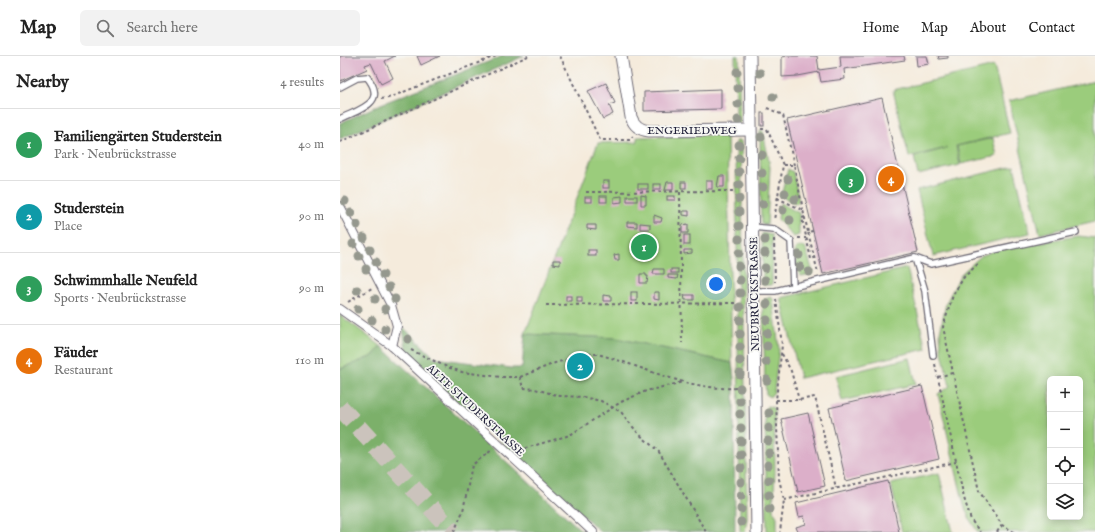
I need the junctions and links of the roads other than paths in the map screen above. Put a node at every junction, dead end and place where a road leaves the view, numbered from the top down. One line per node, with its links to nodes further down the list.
1 (621, 56): 5 (street, ENGERIEDWEG)
2 (750, 56): 5 (street, NEUBRÜCKSTRASSE)
3 (340, 86): 4 (lane)
4 (340, 118)
5 (750, 130): 7 (street, NEUBRÜCKSTRASSE)
6 (340, 206): 13 (street)
7 (752, 227): 10 (lane); 11 (street, NEUBRÜCKSTRASSE)
8 (1076, 232): 9 (lane)
9 (915, 258): 10 (lane); 14 (lane)
10 (793, 287): 11 (lane)
11 (753, 292): 16 (street, NEUBRÜCKSTRASSE)
12 (341, 309): 13 (street, ALTE STUDERSTRASSE)
13 (392, 346): 15 (street, ALTE STUDERSTRASSE)
14 (933, 355)
15 (593, 532)
16 (757, 532)

